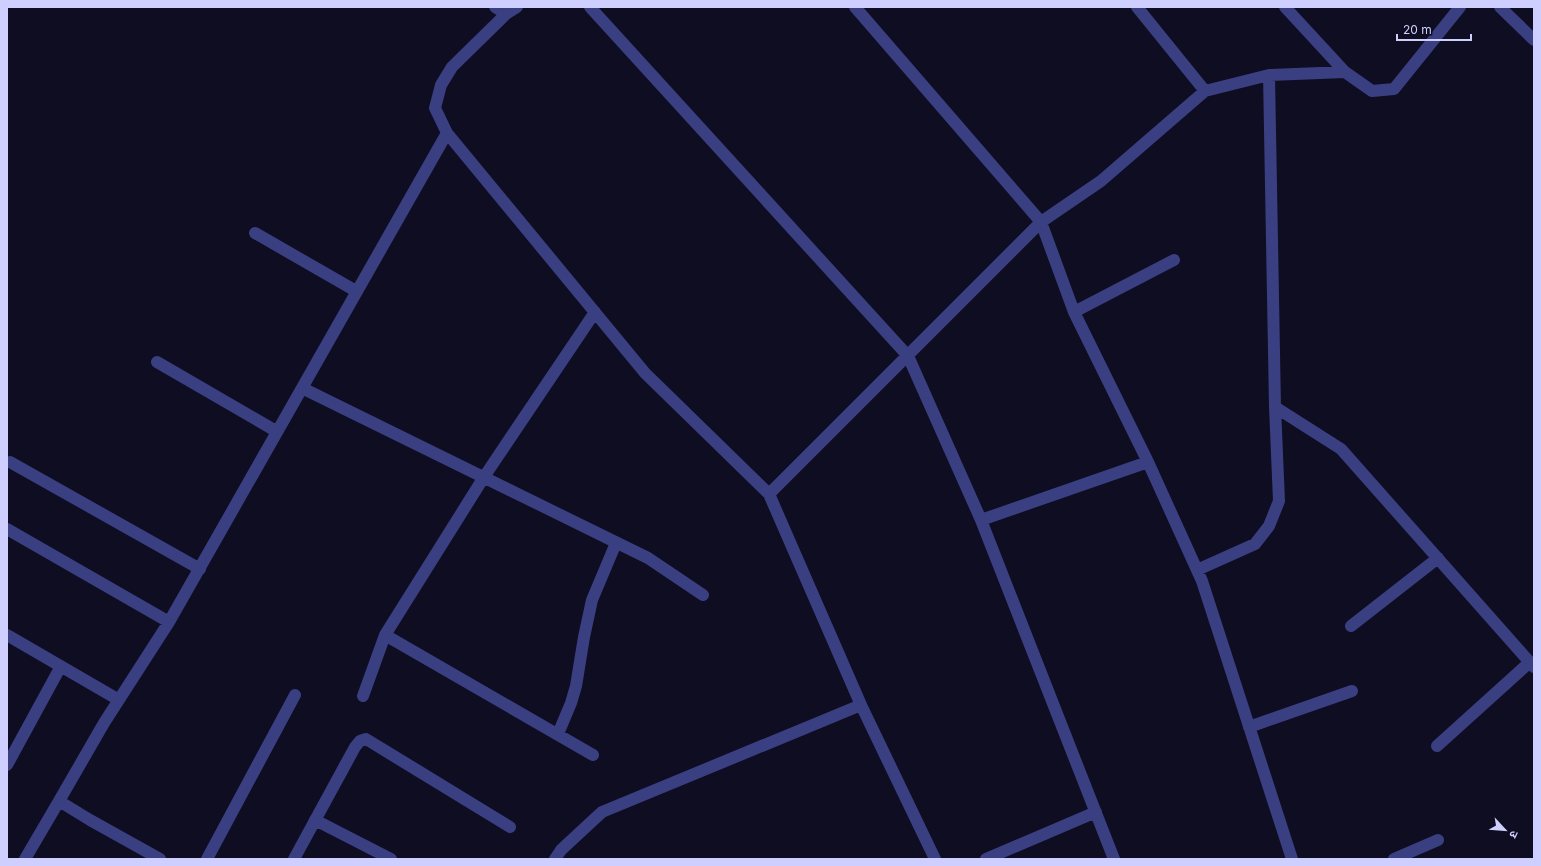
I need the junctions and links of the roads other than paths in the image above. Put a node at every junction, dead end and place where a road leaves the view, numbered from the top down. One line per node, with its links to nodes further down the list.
1 (495, 7): 9 (street)
2 (517, 7): 9 (street)
3 (590, 7): 21 (street)
4 (855, 7): 15 (street)
5 (1137, 7): 13 (street)
6 (1285, 7): 11 (street)
7 (1460, 7): 11 (street)
8 (1500, 7): 10 (street)
9 (506, 14): 14 (street)
10 (1534, 40)
11 (1345, 72): 12 (street)
12 (1270, 76): 13 (street); 24 (street)
13 (1205, 91): 15 (street)
14 (447, 133): 18 (street); 19 (street)
15 (1041, 222): 20 (street); 21 (street)
16 (255, 233): 18 (street)
17 (1174, 260): 20 (street)
18 (356, 291): 23 (street)
19 (595, 312): 28 (street); 29 (street)
20 (1074, 312): 27 (street)
21 (908, 356): 29 (street); 30 (street)
22 (156, 362): 25 (street)
23 (302, 388): 25 (street); 28 (street)
24 (1275, 406): 33 (street); 35 (street)
25 (276, 432): 34 (street)
26 (10, 462): 34 (street)
27 (1148, 462): 30 (street); 35 (street)
28 (484, 477): 32 (street); 40 (street)
29 (770, 494): 47 (street)
30 (981, 520): 54 (street)
31 (7, 530): 37 (street)
32 (616, 543): 36 (street); 49 (street)
33 (1438, 558): 38 (street); 41 (street)
34 (200, 569): 37 (street)
35 (1197, 570): 48 (street)
36 (703, 595)
37 (169, 622): 46 (street)
38 (1351, 626)
39 (7, 635): 42 (street)
40 (385, 635): 45 (street); 49 (street)
41 (1532, 664): 50 (street)
42 (61, 666): 46 (street); 52 (street)
43 (1352, 692): 48 (street)
44 (295, 695): 60 (street)
45 (363, 696)
46 (119, 700): 53 (street)
47 (861, 705): 63 (street); 64 (street)
48 (1249, 727): 67 (street)
49 (558, 734): 51 (street)
50 (1437, 746)
51 (593, 755)
52 (7, 765)
53 (59, 801): 58 (street); 59 (street)
54 (1096, 812): 65 (street); 66 (street)
55 (315, 820): 56 (street); 61 (street); 62 (street)
56 (510, 827)
57 (1438, 840): 68 (street)
58 (25, 859)
59 (160, 859)
60 (208, 859)
61 (294, 859)
62 (391, 859)
63 (555, 859)
64 (935, 859)
65 (986, 859)
66 (1114, 859)
67 (1292, 859)
68 (1394, 859)

